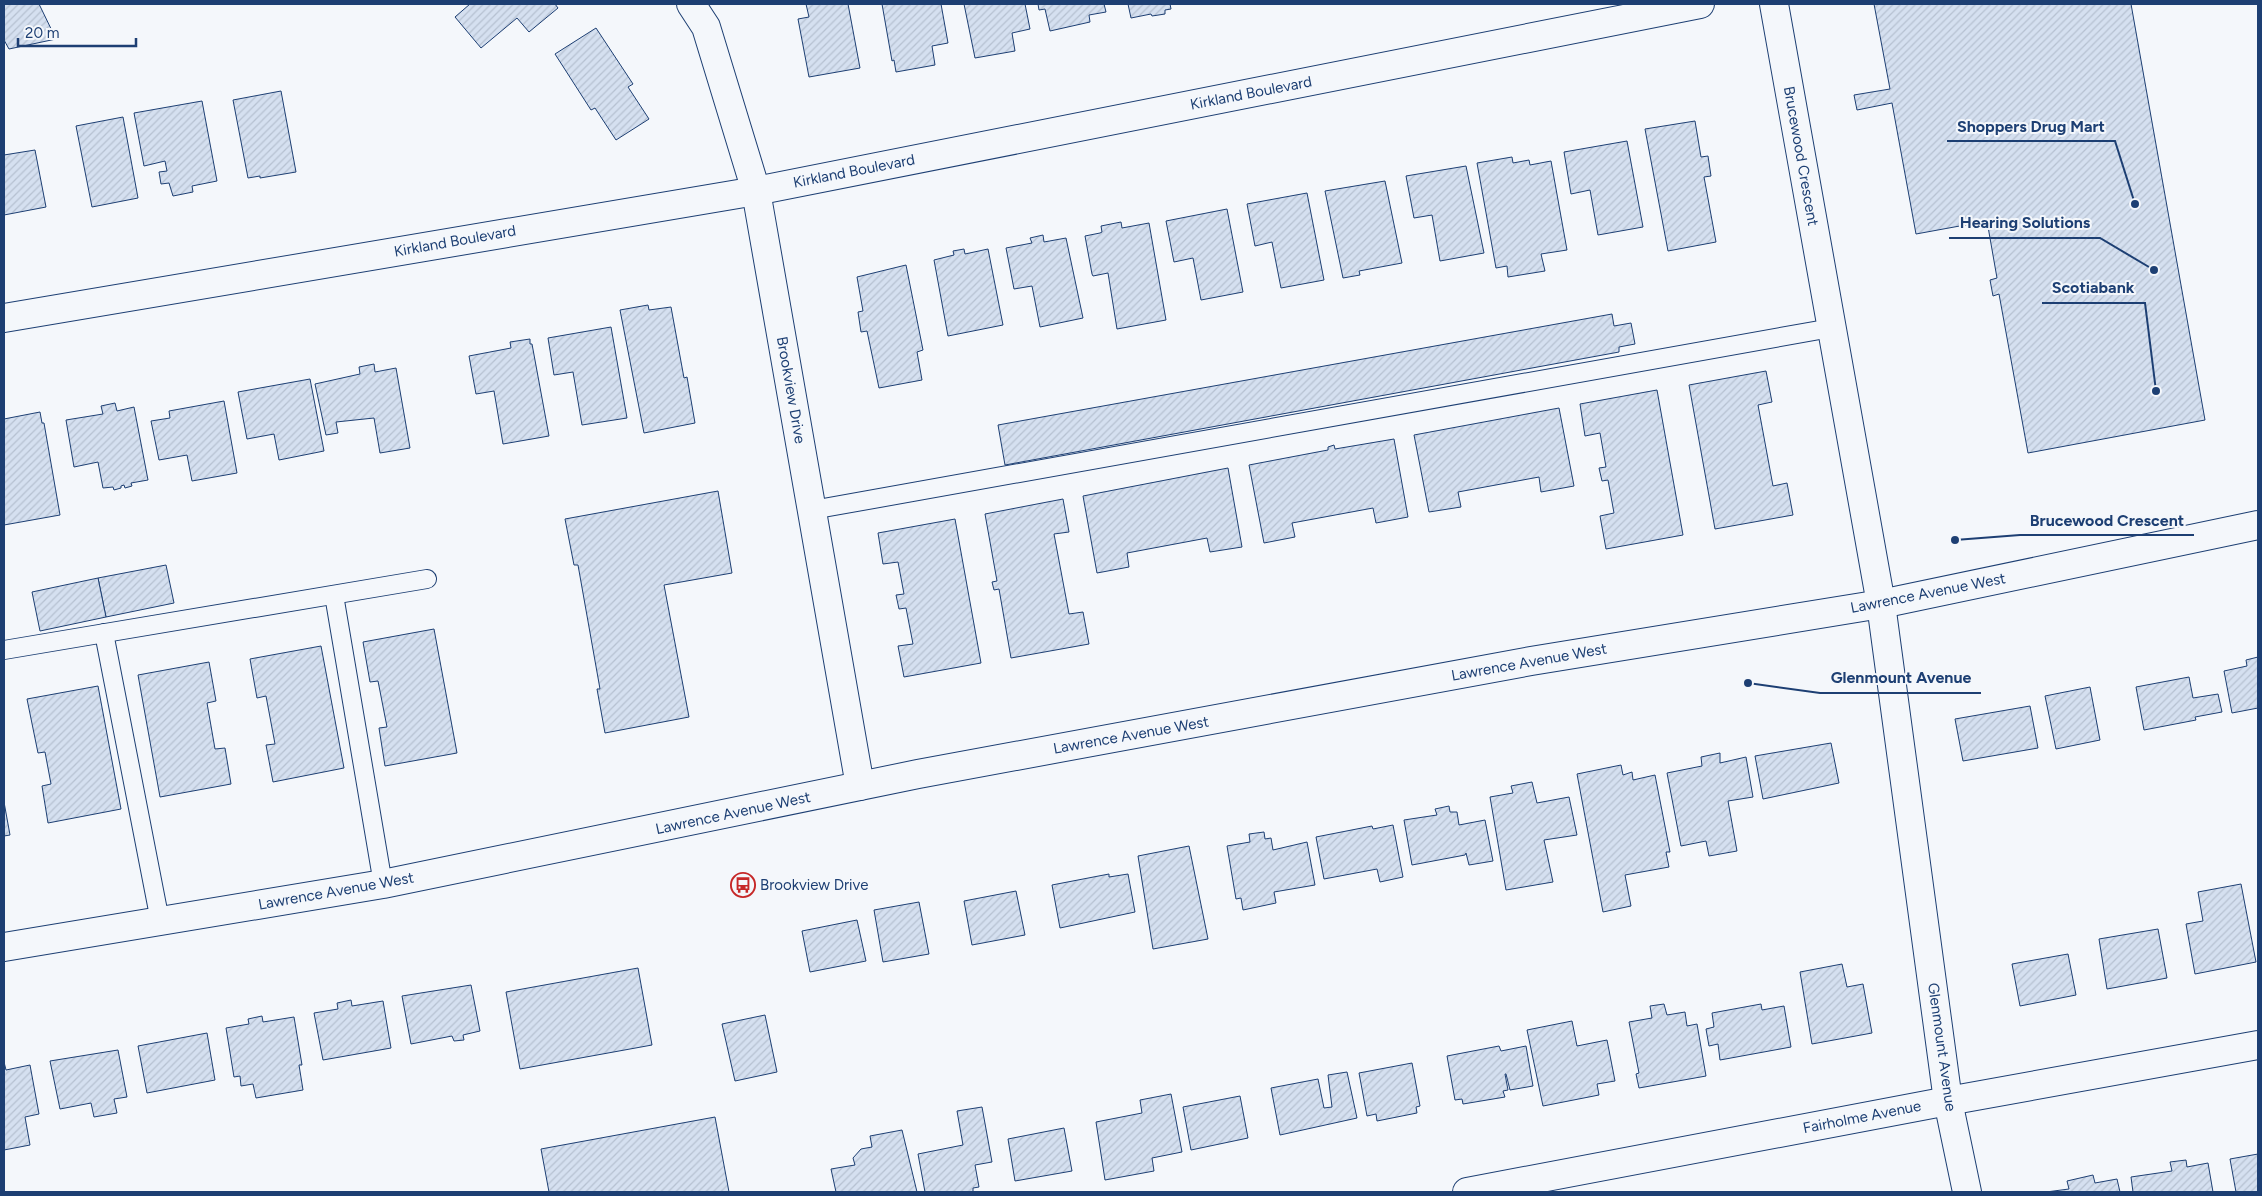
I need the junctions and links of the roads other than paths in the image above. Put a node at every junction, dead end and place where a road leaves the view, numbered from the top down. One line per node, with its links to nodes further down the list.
1 (691, 4): 4 (street, Brookview Drive)
2 (1700, 4): 4 (street, Kirkland Boulevard)
3 (1774, 4): 6 (street, Brucewood Crescent)
4 (756, 190): 5 (street, Kirkland Boulevard); 7 (street, Brookview Drive)
5 (4, 318)
6 (1831, 328): 7 (lane); 11 (street, Brucewood Crescent)
7 (812, 510): 14 (street, Brookview Drive)
8 (2258, 525): 11 (street, Lawrence Avenue West)
9 (427, 580): 10 (lane)
10 (334, 595): 12 (lane); 15 (lane)
11 (1881, 604): 14 (street, Lawrence Avenue West); 19 (street, Glenmount Avenue)
12 (104, 633): 13 (lane); 16 (lane)
13 (4, 650)
14 (860, 786): 15 (street, Lawrence Avenue West)
15 (383, 884): 16 (street, Lawrence Avenue West)
16 (160, 921): 17 (street, Lawrence Avenue West)
17 (4, 947)
18 (2258, 1044): 19 (street, Fairholme Avenue)
19 (1948, 1101): 20 (street, Fairholme Avenue); 21 (street, Glenmount Avenue)
20 (1467, 1192)
21 (1967, 1192)

